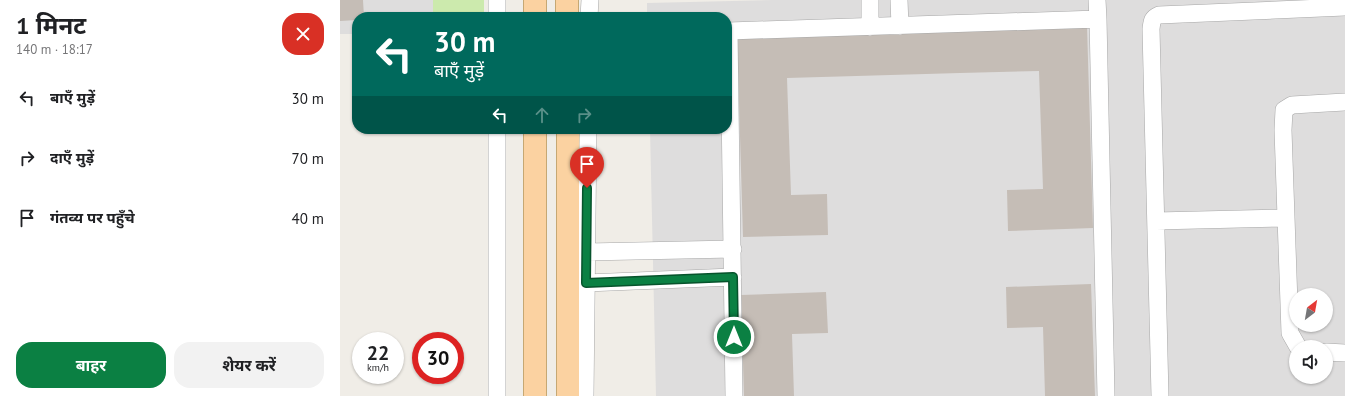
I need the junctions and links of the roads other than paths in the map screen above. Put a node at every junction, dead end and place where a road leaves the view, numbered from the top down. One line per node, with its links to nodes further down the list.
1 (497, 0): 9 (street)
2 (535, 0): 10 (main road)
3 (567, 0): 11 (main road)
4 (590, 0): 12 (street)
5 (870, 0): 15 (street)
6 (899, 0): 14 (street)
7 (1097, 0): 13 (street)
8 (1343, 5): 24 (street)
9 (497, 12)
10 (535, 12)
11 (567, 12)
12 (589, 12)
13 (1098, 19): 14 (street); 38 (street)
14 (900, 26): 15 (street)
15 (870, 27): 16 (street)
16 (732, 31)
17 (1345, 102): 23 (street)
18 (497, 134): 33 (street)
19 (535, 134): 34 (main road)
20 (568, 134): 29 (main road)
21 (588, 134): 26 (street)
22 (731, 134): 25 (street)
23 (1286, 218): 24 (street); 30 (street)
24 (1156, 221): 39 (street)
25 (733, 249): 26 (street); 27 (street)
26 (587, 252): 28 (street)
27 (733, 277): 28 (street); 37 (street)
28 (586, 283): 29 (street)
29 (577, 340): 35 (main road); 36 (street)
30 (1294, 340)
31 (1333, 352): 32 (street)
32 (1345, 353)
33 (497, 396)
34 (535, 396)
35 (568, 396)
36 (585, 396)
37 (734, 396)
38 (1106, 396)
39 (1160, 396)

